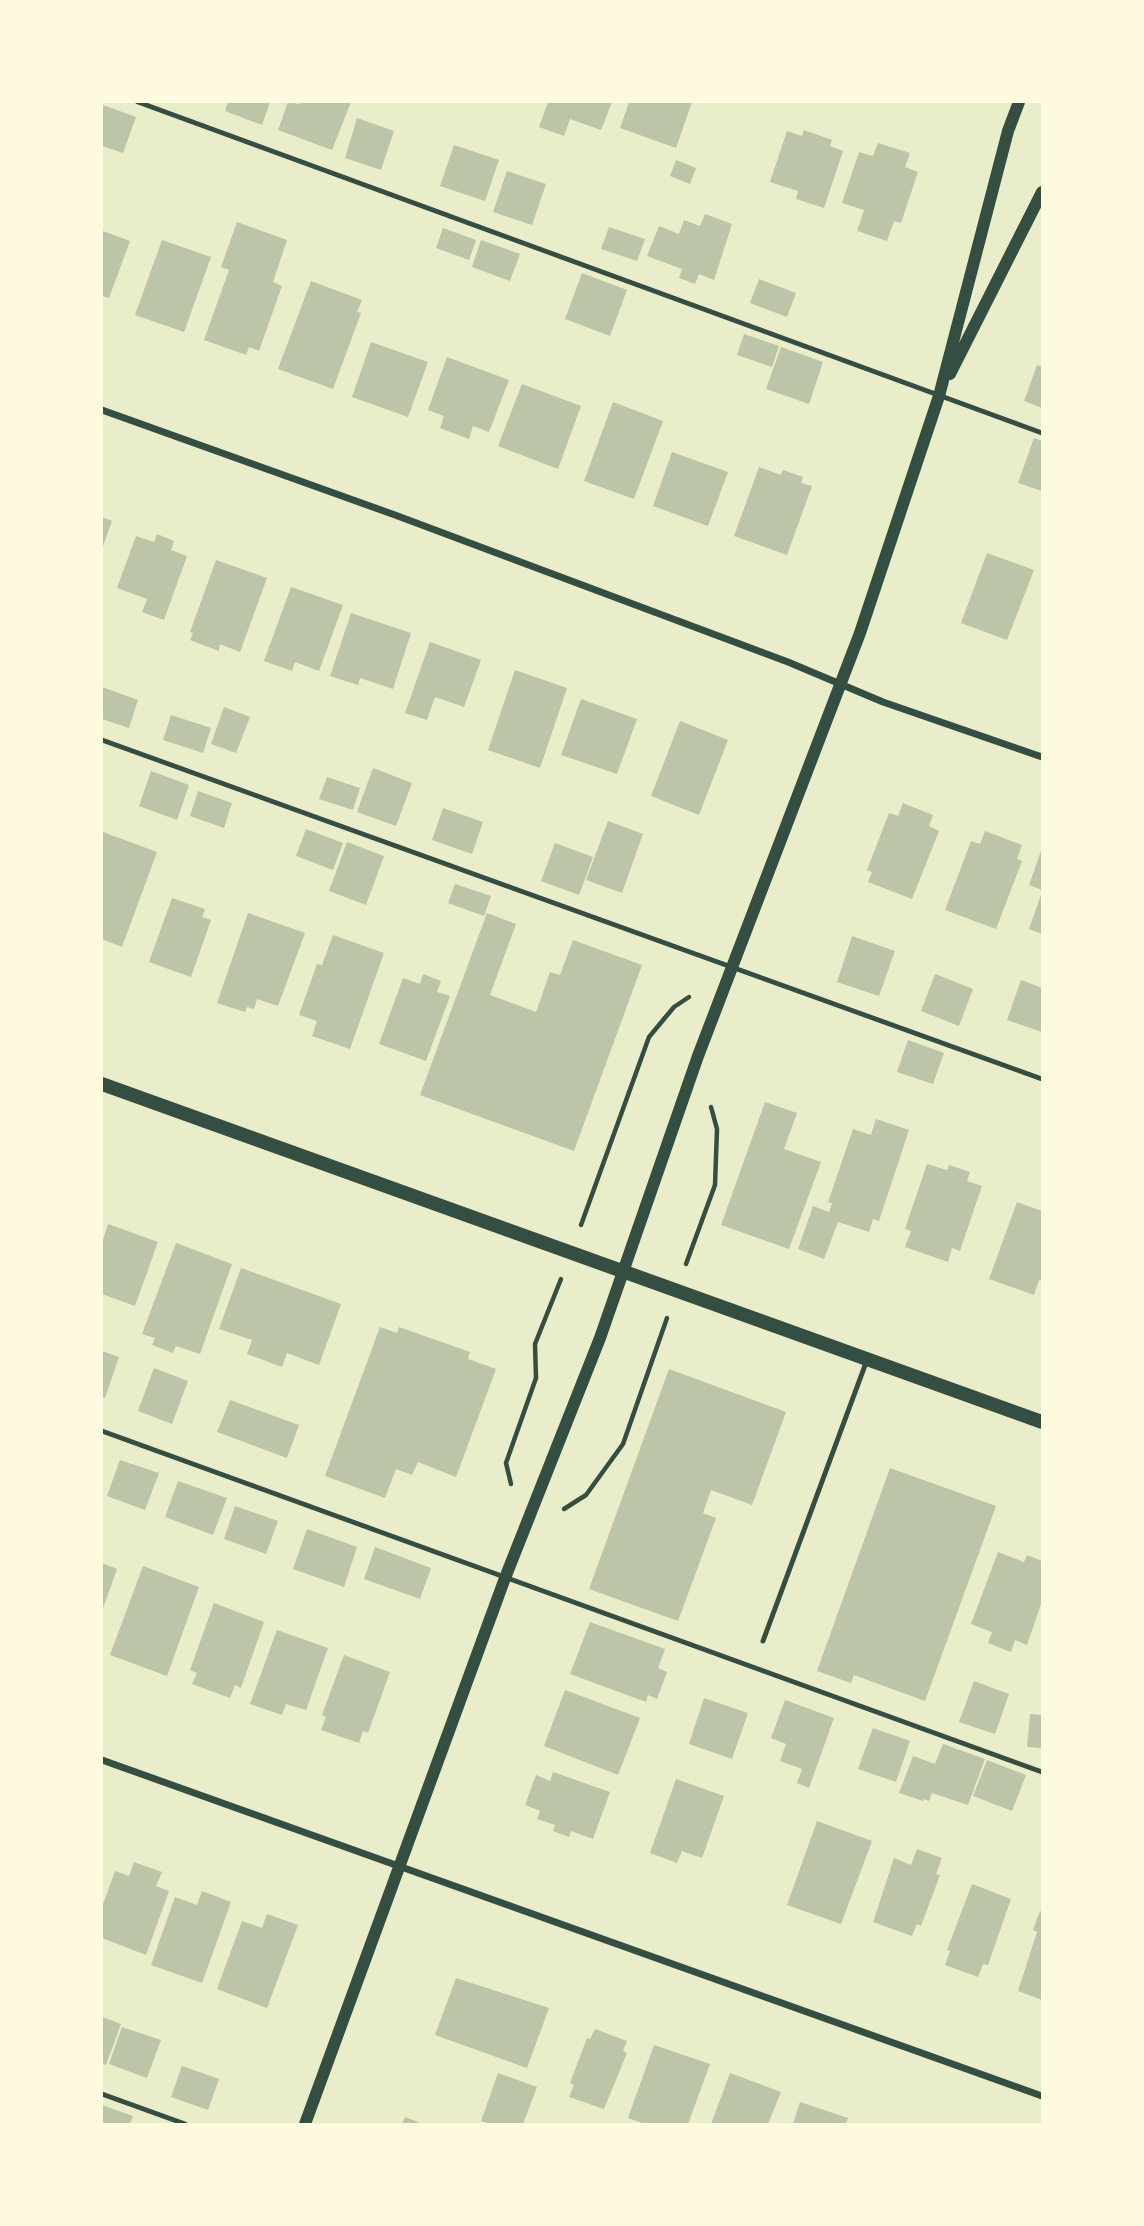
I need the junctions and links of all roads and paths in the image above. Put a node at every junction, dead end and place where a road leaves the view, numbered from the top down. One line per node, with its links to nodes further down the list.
1 (138, 102): 4 (lane)
2 (1019, 102): 4 (street)
3 (1042, 192): 4 (street)
4 (939, 396): 6 (lane); 7 (street)
5 (102, 410): 7 (street)
6 (1042, 433)
7 (839, 685): 9 (street); 10 (street)
8 (102, 740): 10 (lane)
9 (1042, 757)
10 (732, 967): 11 (lane); 14 (path); 16 (street)
11 (1042, 1079)
12 (102, 1084): 16 (main road)
13 (711, 1105): 15 (path)
14 (589, 1205)
15 (694, 1242)
16 (623, 1272): 19 (main road); 23 (street)
17 (554, 1297): 22 (path)
18 (662, 1333): 23 (path)
19 (867, 1360): 20 (main road); 25 (lane)
20 (1042, 1422)
21 (102, 1431): 24 (lane)
22 (511, 1487)
23 (521, 1536): 24 (street)
24 (505, 1578): 27 (lane); 28 (street)
25 (763, 1641)
26 (102, 1760): 28 (street)
27 (1042, 1772)
28 (399, 1868): 30 (street); 32 (street)
29 (102, 2094): 31 (lane)
30 (1042, 2096)
31 (185, 2124)
32 (305, 2124)

